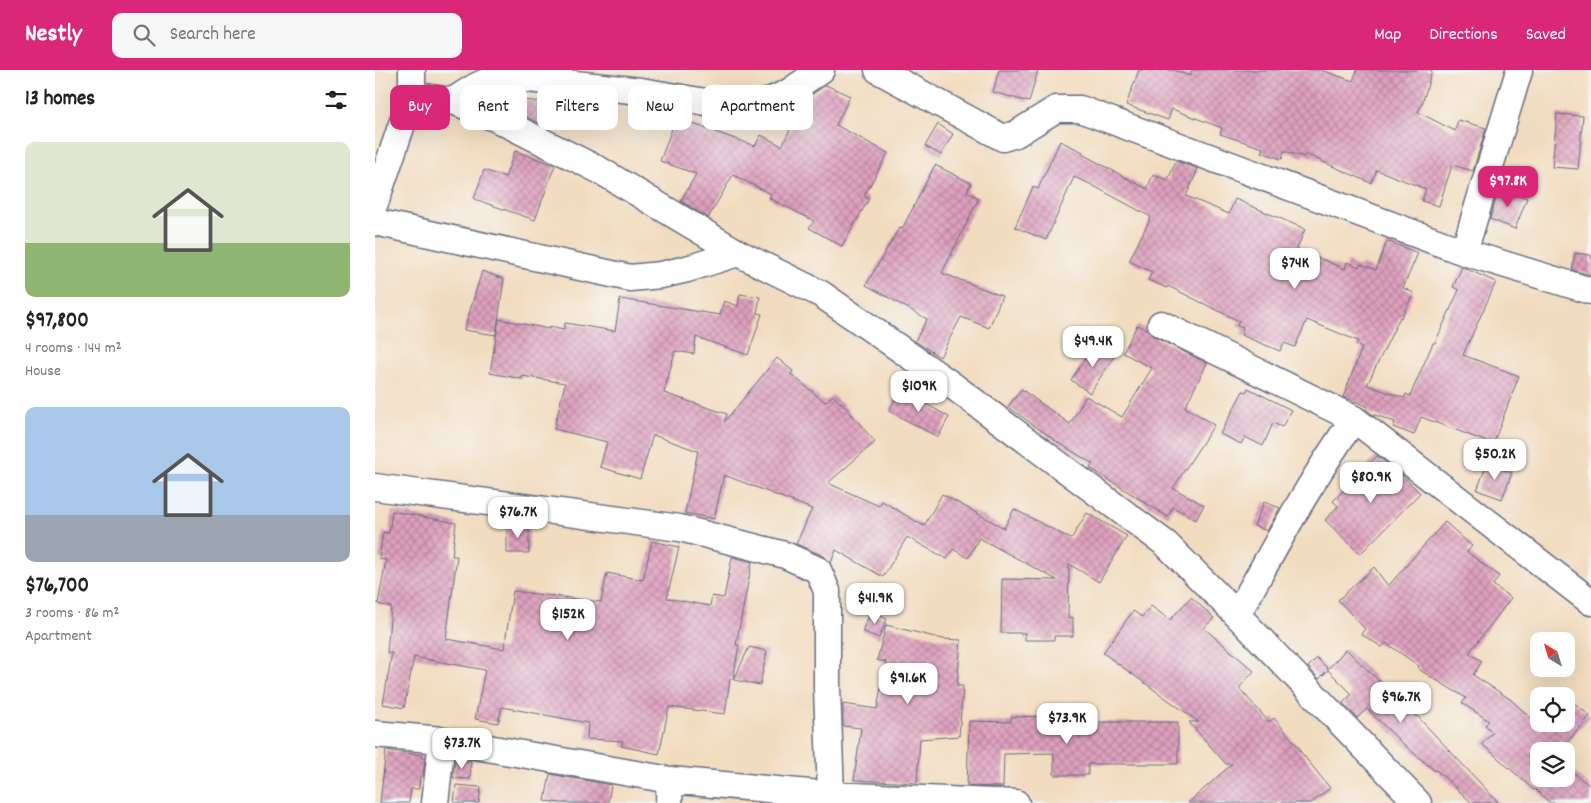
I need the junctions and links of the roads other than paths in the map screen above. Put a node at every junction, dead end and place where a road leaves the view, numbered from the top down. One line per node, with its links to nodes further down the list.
1 (821, 70): 5 (street)
2 (879, 70): 9 (street)
3 (1519, 71): 9 (street)
4 (412, 82): 5 (street); 6 (street)
5 (453, 101): 10 (street)
6 (385, 143): 7 (street)
7 (375, 203)
8 (375, 222): 10 (street)
9 (1464, 252): 11 (street)
10 (738, 253): 16 (street)
11 (1591, 290)
12 (1161, 324): 13 (street)
13 (1354, 419): 15 (street); 16 (street)
14 (375, 487): 20 (street)
15 (1591, 602)
16 (1237, 615): 23 (street)
17 (375, 734): 18 (street)
18 (442, 740): 19 (street); 21 (street)
19 (669, 791): 20 (street)
20 (833, 799): 22 (street)
21 (435, 803)
22 (1016, 803)
23 (1418, 803)

